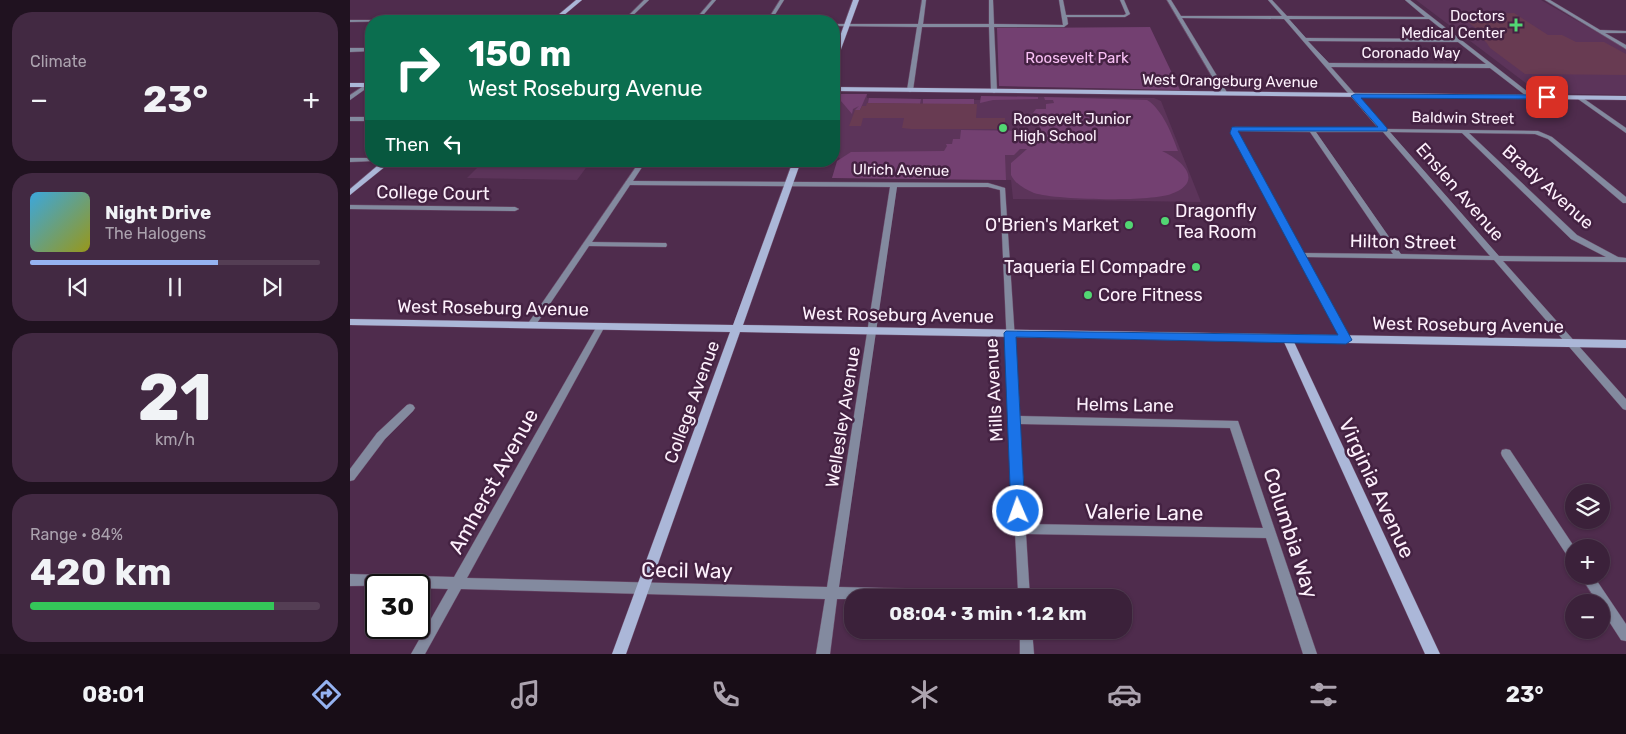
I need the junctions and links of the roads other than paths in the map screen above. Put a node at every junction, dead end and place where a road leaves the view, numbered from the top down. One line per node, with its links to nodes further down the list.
1 (579, 0): 14 (street)
2 (647, 0): 15 (street)
3 (714, 0): 16 (street)
4 (782, 0): 17 (street)
5 (856, 0): 25 (street)
6 (924, 0): 26 (street)
7 (991, 0): 27 (street)
8 (1061, 0): 18 (street)
9 (1122, 0): 18 (street)
10 (1169, 0): 19 (street)
11 (1270, 0): 20 (street, Enslen Avenue)
12 (1407, 0): 21 (street)
13 (1547, 0): 28 (street)
14 (561, 15)
15 (631, 15)
16 (701, 15)
17 (773, 15)
18 (1065, 16): 27 (street)
19 (1179, 17): 20 (street); 44 (street)
20 (1285, 17): 21 (street); 30 (street, Enslen Avenue)
21 (1431, 18): 31 (street)
22 (350, 21): 23 (street)
23 (365, 21)
24 (840, 24): 25 (street)
25 (847, 25): 26 (street); 32 (street)
26 (920, 25): 27 (street); 42 (street)
27 (993, 26): 43 (street)
28 (1600, 31): 29 (street); 33 (street)
29 (1626, 32)
30 (1305, 39): 31 (street); 36 (street, Enslen Avenue)
31 (1460, 41): 37 (street)
32 (840, 44)
33 (1626, 47)
34 (350, 50): 35 (street)
35 (365, 50)
36 (1328, 65): 37 (street, Coronado Way); 45 (street, Enslen Avenue)
37 (1493, 66): 46 (street)
38 (365, 84): 39 (street)
39 (350, 85)
40 (365, 88): 47 (street)
41 (840, 89): 42 (street, West Orangeburg Avenue)
42 (910, 90): 43 (street, West Orangeburg Avenue)
43 (994, 91): 44 (street, West Orangeburg Avenue)
44 (1224, 94): 45 (street, West Orangeburg Avenue)
45 (1355, 96): 46 (street, West Orangeburg Avenue); 53 (street, Enslen Avenue)
46 (1531, 97): 48 (street, West Orangeburg Avenue)
47 (350, 98)
48 (1580, 98): 49 (street, West Orangeburg Avenue); 54 (street)
49 (1626, 98)
50 (350, 119): 51 (street)
51 (365, 119)
52 (1312, 129): 53 (street, Baldwin Street); 71 (street, Baldwin Street); 72 (street)
53 (1385, 129): 55 (street, Baldwin Street); 73 (street, Enslen Avenue)
54 (1626, 130)
55 (1464, 131): 66 (street, Baldwin Street); 74 (street, Brady Avenue)
56 (350, 160): 57 (street)
57 (365, 160)
58 (381, 167): 65 (street)
59 (638, 167): 61 (street)
60 (795, 167): 62 (street, College Avenue)
61 (628, 183): 62 (street, Ulrich Avenue); 69 (street)
62 (789, 183): 63 (street, Ulrich Avenue); 78 (street, College Avenue)
63 (894, 184): 64 (street, Ulrich Avenue); 79 (street, Wellesley Avenue)
64 (995, 186): 80 (street, Mills Avenue)
65 (350, 194)
66 (1626, 201)
67 (350, 207): 68 (street, College Court)
68 (515, 209)
69 (588, 244): 70 (street); 76 (street)
70 (663, 245)
71 (1300, 255): 72 (street, Hilton Street); 82 (street)
72 (1399, 257): 73 (street, Hilton Street)
73 (1499, 258): 74 (street, Hilton Street); 83 (street, Enslen Avenue)
74 (1623, 261)
75 (350, 322): 76 (street, West Roseburg Avenue)
76 (532, 324): 77 (street, West Roseburg Avenue)
77 (601, 326): 78 (street, West Roseburg Avenue); 95 (street, Amherst Avenue)
78 (738, 328): 79 (street, West Roseburg Avenue); 97 (street, College Avenue)
79 (872, 331): 80 (street, West Roseburg Avenue); 99 (street, Wellesley Avenue)
80 (1010, 333): 81 (street, West Roseburg Avenue); 87 (street, Mills Avenue)
81 (1287, 338): 82 (street, West Roseburg Avenue); 108 (street, Virginia Avenue)
82 (1346, 340): 83 (street, West Roseburg Avenue)
83 (1572, 343): 84 (street, West Roseburg Avenue); 85 (street, Enslen Avenue)
84 (1626, 344)
85 (1626, 406)
86 (410, 408): 90 (street)
87 (1015, 420): 88 (street, Helms Lane); 91 (street, Mills Avenue)
88 (1234, 424): 92 (street, Columbia Way)
89 (1506, 453): 93 (street)
90 (350, 477)
91 (1019, 530): 92 (street, Valerie Lane); 98 (street, Mills Avenue)
92 (1269, 533): 107 (street, Columbia Way)
93 (1565, 542)
94 (350, 580): 95 (street, Cecil Way)
95 (458, 583): 97 (street, Cecil Way); 103 (street, Amherst Avenue)
96 (1592, 584): 101 (street)
97 (642, 589): 99 (street, Cecil Way); 104 (street, College Avenue)
98 (1023, 589)
99 (832, 594): 100 (street, Cecil Way); 105 (street, Wellesley Avenue)
100 (844, 594)
101 (1626, 636)
102 (1026, 639): 106 (street)
103 (418, 654)
104 (619, 654)
105 (823, 654)
106 (1027, 654)
107 (1310, 654)
108 (1433, 654)

